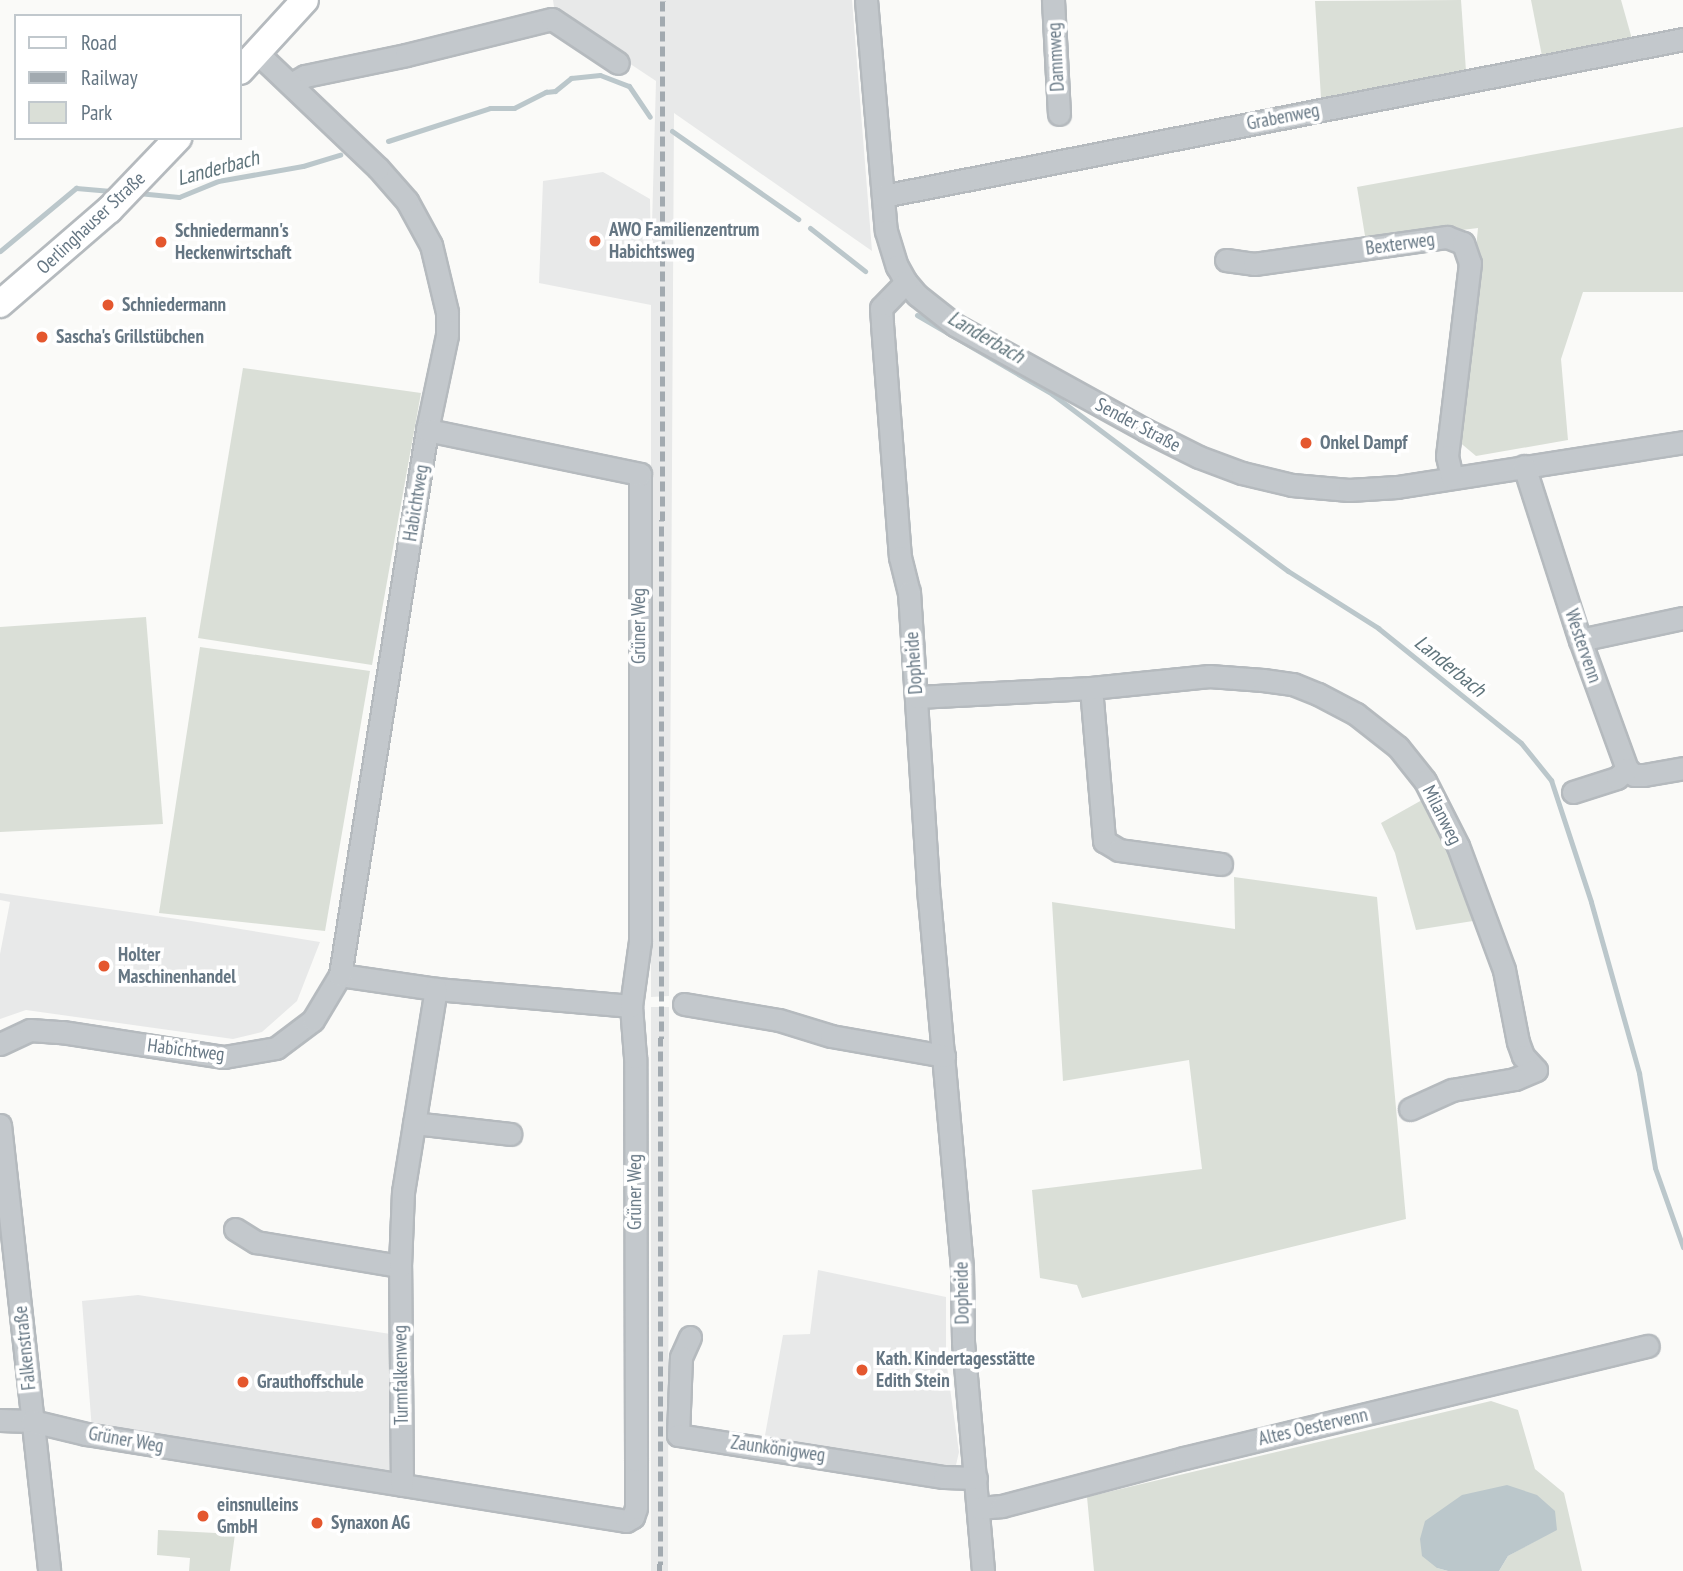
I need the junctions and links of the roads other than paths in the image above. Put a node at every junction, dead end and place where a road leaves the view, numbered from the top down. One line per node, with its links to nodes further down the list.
1 (305, 0): 5 (main road)
2 (866, 0): 10 (street, Sender Straße)
3 (1054, 0): 8 (street, Dammweg)
4 (1683, 39): 10 (street, Grabenweg)
5 (248, 62): 7 (street, Habichtweg)
6 (618, 63): 7 (street)
7 (291, 84): 14 (street, Habichtweg)
8 (1059, 114)
9 (176, 140): 13 (main road, Oerlinghauser Straße)
10 (883, 196): 12 (street, Sender Straße)
11 (1226, 260): 17 (street, Bexterweg)
12 (906, 282): 17 (street, Sender Straße); 21 (street, Dopheide)
13 (0, 304)
14 (428, 430): 26 (street, Habichtweg); 29 (street, Grüner Weg)
15 (1683, 442): 16 (street, Sender Straße)
16 (1524, 466): 17 (street, Sender Straße); 19 (street, Westervenn)
17 (1452, 477)
18 (1683, 618): 19 (street)
19 (1580, 640): 23 (street, Westervenn)
20 (1091, 688): 21 (street, Milanweg); 25 (street); 32 (street, Milanweg)
21 (917, 697): 31 (street, Dopheide)
22 (1683, 768): 23 (street)
23 (1627, 769): 24 (street)
24 (1573, 792)
25 (1221, 864)
26 (340, 975): 27 (street); 30 (street, Habichtweg)
27 (436, 989): 29 (street); 33 (street, Turmfalkenweg)
28 (684, 1004): 31 (street)
29 (631, 1006): 43 (street, Grüner Weg)
30 (0, 1044)
31 (944, 1056): 42 (street, Dopheide)
32 (1409, 1109)
33 (414, 1123): 35 (street); 37 (street, Turmfalkenweg)
34 (0, 1125): 41 (street, Falkenstraße)
35 (510, 1134)
36 (235, 1228): 37 (street)
37 (400, 1266): 43 (street, Turmfalkenweg)
38 (690, 1337): 42 (street, Zaunkönigweg)
39 (1648, 1346): 44 (street, Altes Oestervenn)
40 (0, 1420): 41 (street, Grüner Weg)
41 (32, 1421): 43 (street, Grüner Weg); 45 (street, Falkenstraße)
42 (976, 1478): 44 (street, Dopheide)
43 (402, 1485)
44 (979, 1508): 46 (street, Dopheide)
45 (49, 1571)
46 (983, 1571)

